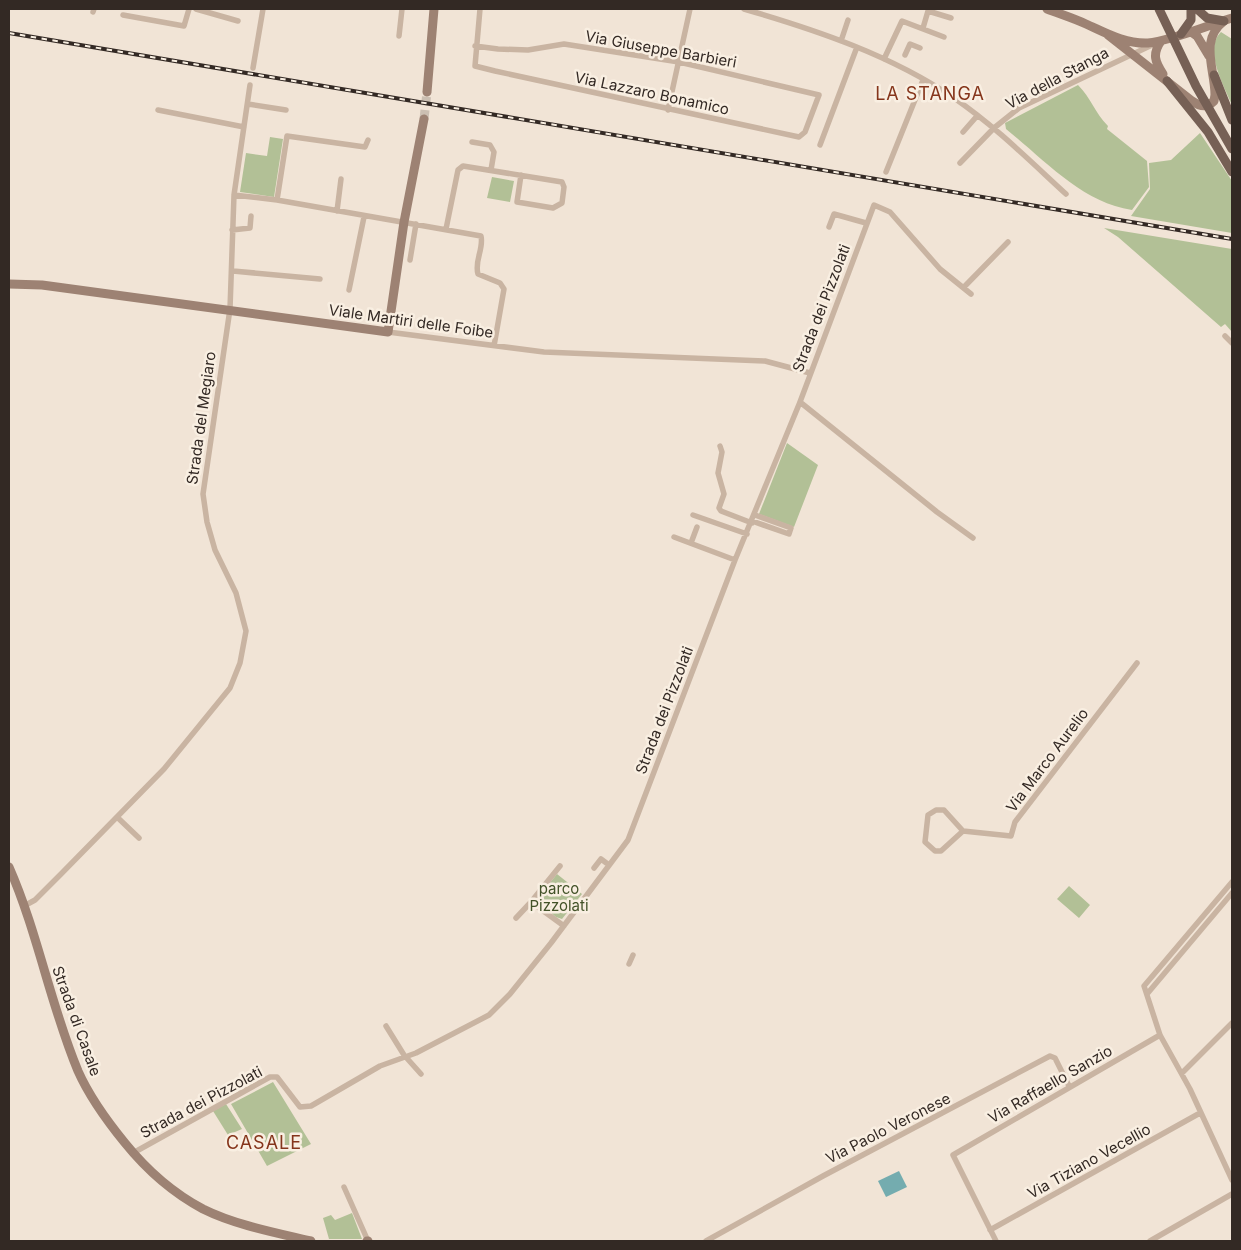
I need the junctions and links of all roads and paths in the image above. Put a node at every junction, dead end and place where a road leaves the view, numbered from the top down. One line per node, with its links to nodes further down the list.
1 (189, 9): 13 (street)
2 (196, 9): 15 (street)
3 (263, 9): 32 (street)
4 (402, 9): 21 (street)
5 (434, 9): 38 (street)
6 (480, 9): 25 (street)
7 (690, 9): 31 (street)
8 (744, 9): 23 (street)
9 (1046, 9): 20 (street)
10 (1159, 9): 53 (main road)
11 (1191, 9): 19 (main road)
12 (1197, 9): 17 (main road)
13 (123, 15)
14 (951, 18): 18 (street)
15 (238, 20)
16 (848, 20): 23 (street)
17 (1230, 20): 19 (street); 29 (street)
18 (923, 28): 22 (street); 30 (street)
19 (1185, 32): 24 (street); 29 (street)
20 (1108, 35): 24 (street); 28 (street)
21 (399, 36)
22 (944, 37)
23 (841, 41): 26 (street)
24 (1161, 41): 28 (street, Via della Stanga); 36 (street)
25 (475, 46): 31 (street, Via Giuseppe Barbieri); 42 (street, Via Lazzaro Bonamico)
26 (857, 47): 30 (street); 52 (street)
27 (920, 48): 33 (street)
28 (1133, 53): 36 (street); 48 (street, Via della Stanga)
29 (1210, 58): 34 (street)
30 (884, 59): 33 (street)
31 (679, 62): 42 (street); 43 (street, Via Giuseppe Barbieri)
32 (253, 68)
33 (900, 68): 35 (street)
34 (1214, 75): 36 (street); 46 (main road)
35 (922, 80): 44 (street); 56 (street)
36 (1167, 81): 57 (main road)
37 (250, 85): 39 (street, Strada del Megiaro)
38 (427, 92)
39 (248, 104): 41 (street); 47 (street, Strada del Megiaro)
40 (158, 110): 47 (street)
41 (286, 110)
42 (668, 110): 43 (street, Via Lazzaro Bonamico)
43 (812, 115)
44 (977, 116): 48 (street); 49 (street)
45 (424, 119): 66 (street)
46 (1232, 120)
47 (244, 127): 61 (street, Strada del Megiaro)
48 (994, 128): 54 (street, Via della Stanga); 60 (street)
49 (962, 132)
50 (368, 140): 62 (street)
51 (472, 142): 55 (street)
52 (820, 145)
53 (1232, 149)
54 (960, 163)
55 (491, 170): 58 (street); 70 (street)
56 (886, 172)
57 (1232, 172)
58 (521, 175): 58 (street)
59 (342, 178): 63 (street)
60 (1066, 194)
61 (234, 195): 62 (street); 71 (street, Strada del Megiaro)
62 (277, 200): 63 (street)
63 (337, 211): 65 (street)
64 (251, 216): 71 (street)
65 (364, 217): 66 (street); 78 (street)
66 (404, 222): 67 (street); 81 (street)
67 (416, 224): 70 (street); 73 (street)
68 (866, 224): 69 (street, Strada dei Pizzolati); 77 (street, Strada dei Pizzolati); 85 (street, Strada dei Pizzolati)
69 (829, 227)
70 (446, 229): 84 (street)
71 (232, 230): 74 (street, Strada del Megiaro)
72 (1008, 242): 77 (street)
73 (410, 260)
74 (233, 271): 75 (street); 80 (street, Strada del Megiaro)
75 (320, 279)
76 (9, 284): 80 (street, Viale Martiri delle Foibe)
77 (965, 286): 79 (street)
78 (349, 290)
79 (972, 294)
80 (230, 310): 81 (street, Viale Martiri delle Foibe); 100 (street, Strada del Megiaro)
81 (388, 332): 84 (street, Viale Martiri delle Foibe)
82 (1225, 336): 83 (street)
83 (1232, 343)
84 (494, 346): 85 (street, Viale Martiri delle Foibe)
85 (810, 373): 86 (street, Strada dei Pizzolati)
86 (800, 402): 88 (street); 90 (street, Strada dei Pizzolati)
87 (720, 446): 90 (street)
88 (937, 512): 91 (street); 96 (street)
89 (693, 514): 93 (street)
90 (753, 519): 93 (street, Strada dei Pizzolati); 94 (street)
91 (937, 520)
92 (697, 526): 97 (street)
93 (747, 534): 98 (street, Strada dei Pizzolati)
94 (789, 534)
95 (674, 537): 97 (street)
96 (974, 538)
97 (691, 544): 98 (street)
98 (735, 560): 103 (street, Strada dei Pizzolati)
99 (1137, 663): 101 (street, Via Marco Aurelio)
100 (117, 818): 102 (street); 110 (street, Strada del Megiaro)
101 (963, 831): 101 (street)
102 (139, 838)
103 (609, 865): 106 (street); 112 (street, Strada dei Pizzolati)
104 (560, 866): 109 (street)
105 (9, 867): 110 (street, Strada di Casale)
106 (594, 868)
107 (1232, 882): 115 (street)
108 (1232, 893): 115 (street)
109 (530, 902): 111 (street); 112 (street)
110 (24, 906): 124 (street, Strada di Casale)
111 (516, 918)
112 (564, 926): 119 (street, Strada dei Pizzolati)
113 (633, 955): 114 (street)
114 (629, 964)
115 (1147, 994): 118 (street)
116 (1232, 1023): 120 (street)
117 (386, 1026): 119 (street)
118 (1160, 1035): 120 (street); 122 (street, Via Raffaello Sanzio)
119 (404, 1055): 121 (street); 124 (street, Strada dei Pizzolati)
120 (1182, 1073): 123 (street)
121 (421, 1074)
122 (1069, 1086): 128 (street, Via Raffaello Sanzio); 131 (street, Via Paolo Veronese)
123 (1200, 1113): 125 (street); 128 (street, Via Tiziano Vecellio)
124 (133, 1153): 129 (street, Strada di Casale)
125 (1232, 1180)
126 (344, 1187): 130 (street)
127 (1232, 1194): 133 (street)
128 (990, 1230): 132 (street)
129 (311, 1241)
130 (367, 1241)
131 (706, 1241)
132 (996, 1241)
133 (1150, 1241)

